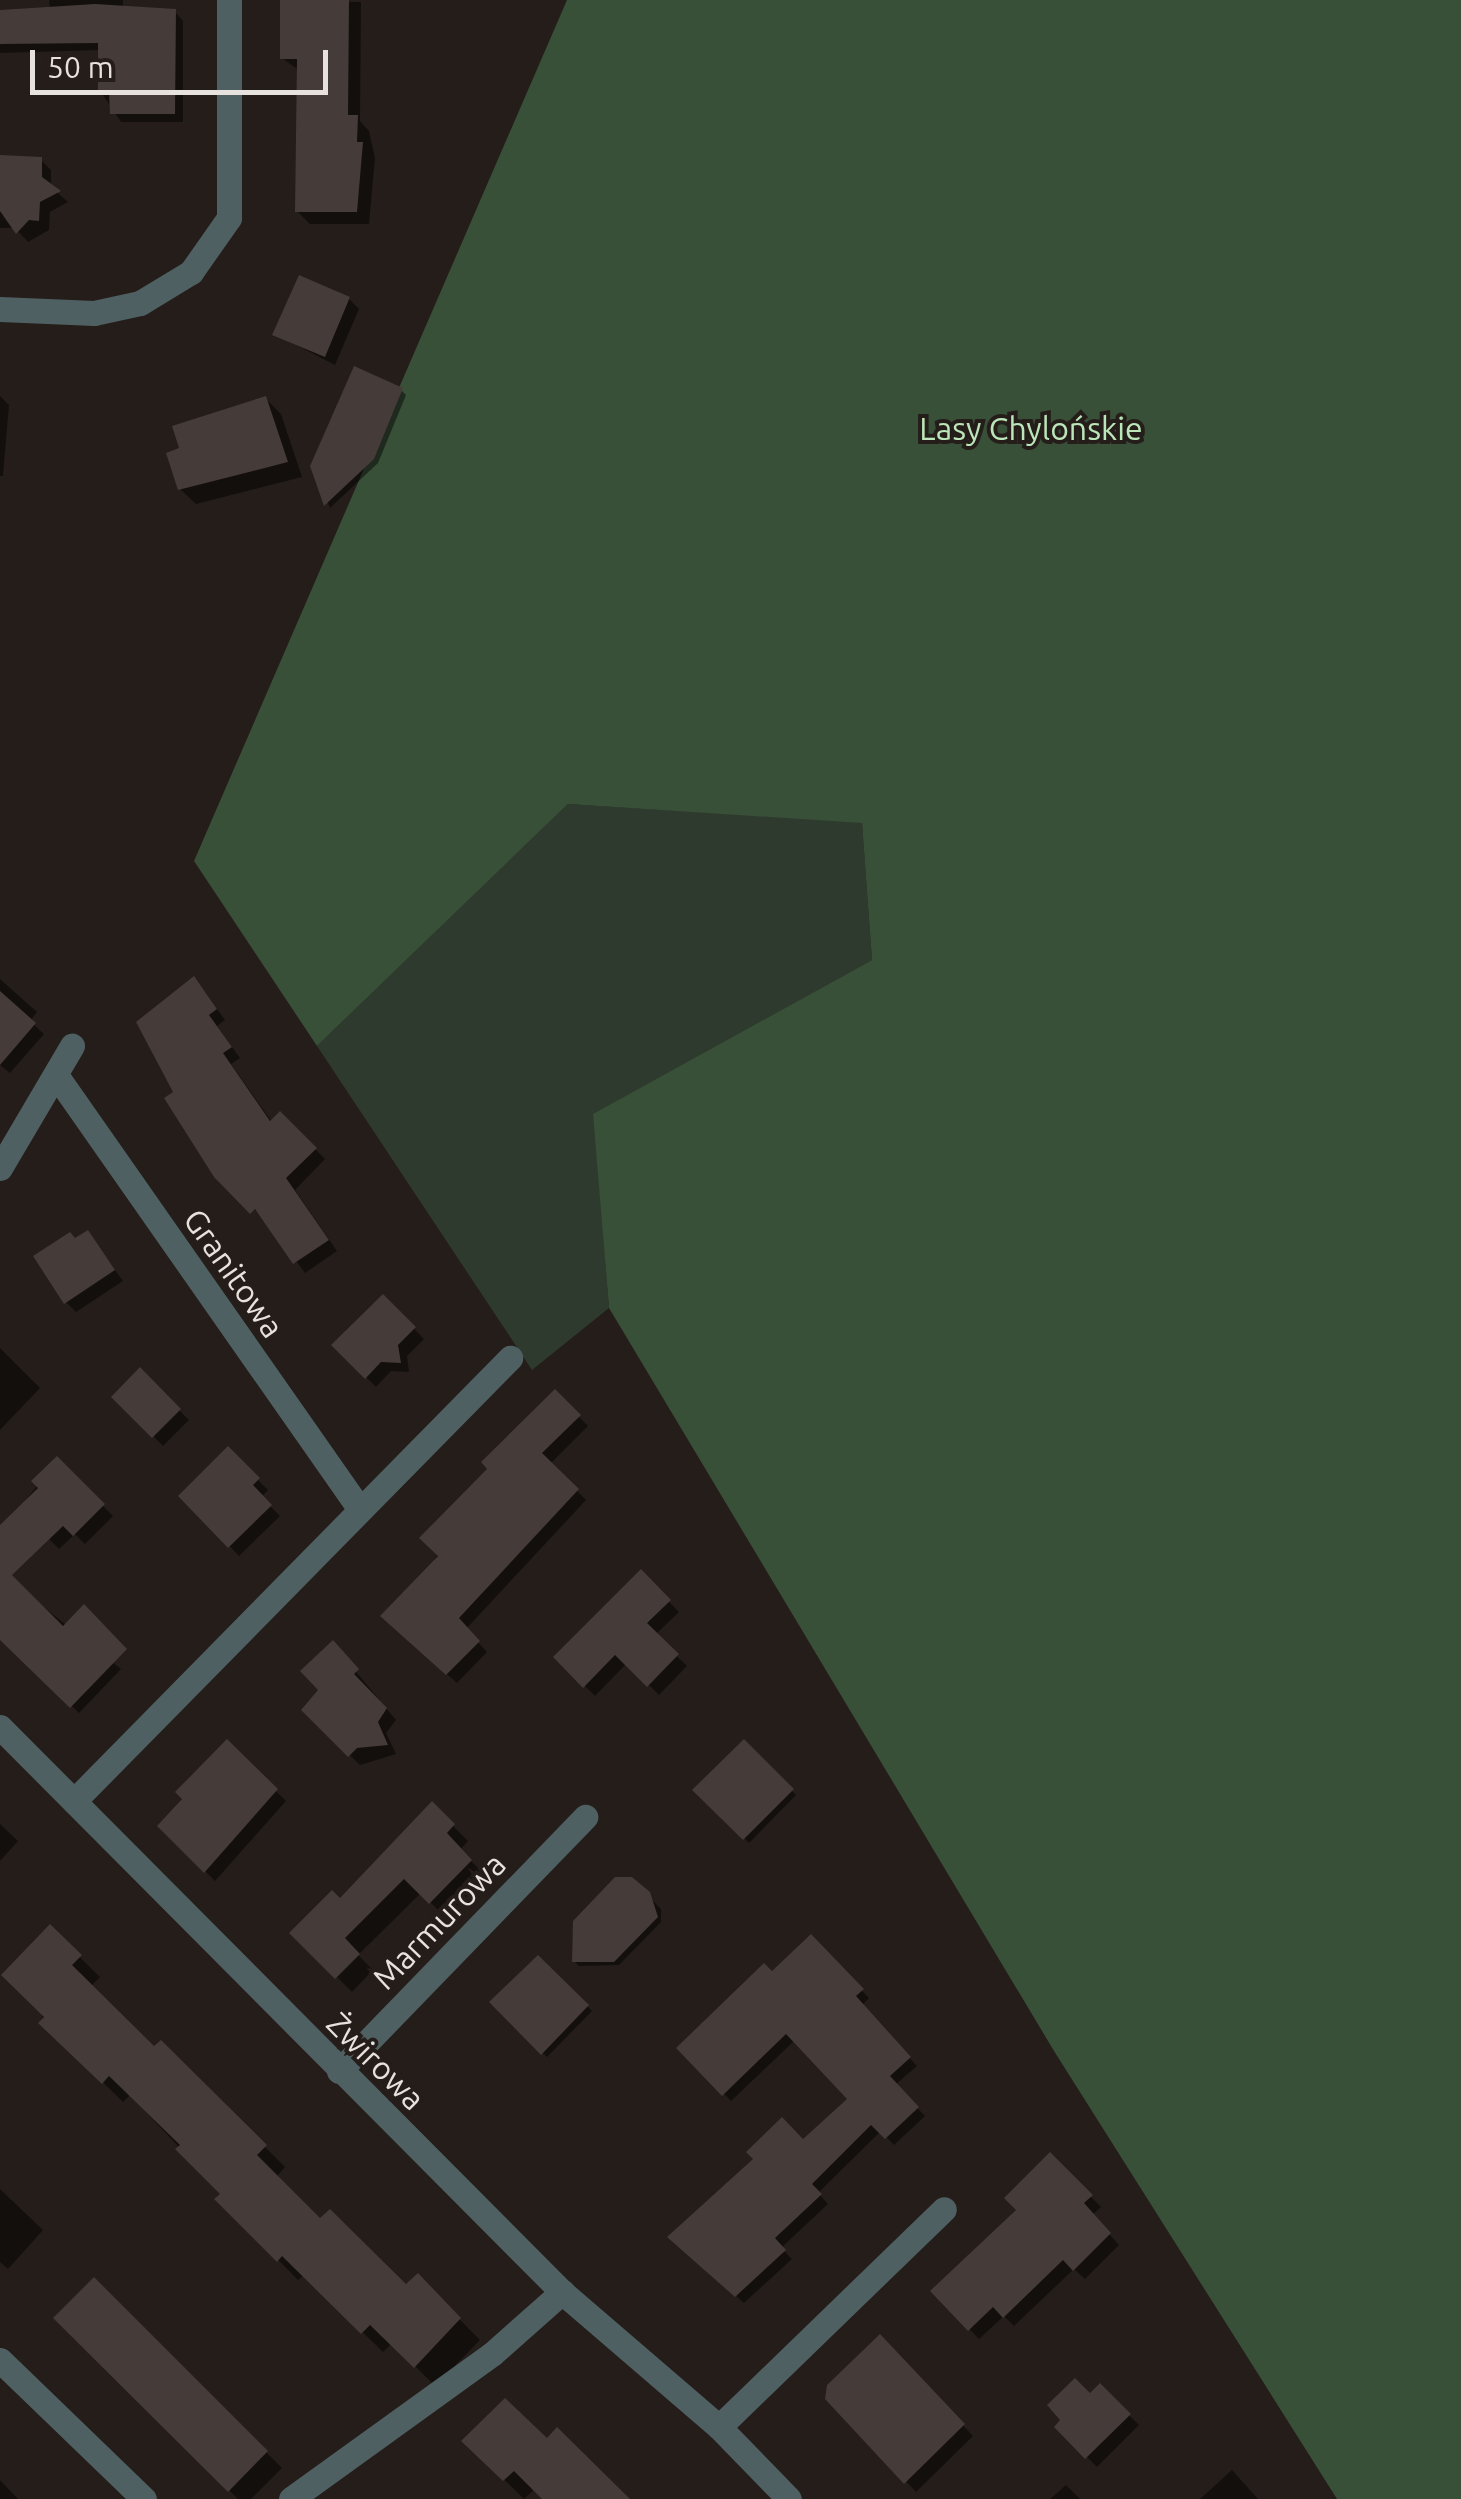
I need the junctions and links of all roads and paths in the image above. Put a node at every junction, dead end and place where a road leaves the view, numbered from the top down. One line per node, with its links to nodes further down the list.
1 (229, 0): 2 (street)
2 (0, 310)
3 (72, 1046): 4 (street)
4 (56, 1075): 5 (street); 7 (street, Granitowa)
5 (0, 1168)
6 (510, 1358): 7 (street)
7 (359, 1508): 9 (street)
8 (0, 1728): 9 (street, Żwirowa)
9 (74, 1802): 11 (street, Żwirowa)
10 (584, 1817): 11 (street, Marmurowa)
11 (340, 2071): 13 (street, Żwirowa)
12 (944, 2209): 15 (street)
13 (562, 2292): 15 (street, Żwirowa); 17 (street)
14 (0, 2360): 16 (street)
15 (719, 2427): 18 (street, Żwirowa)
16 (144, 2499)
17 (291, 2499)
18 (790, 2499)

